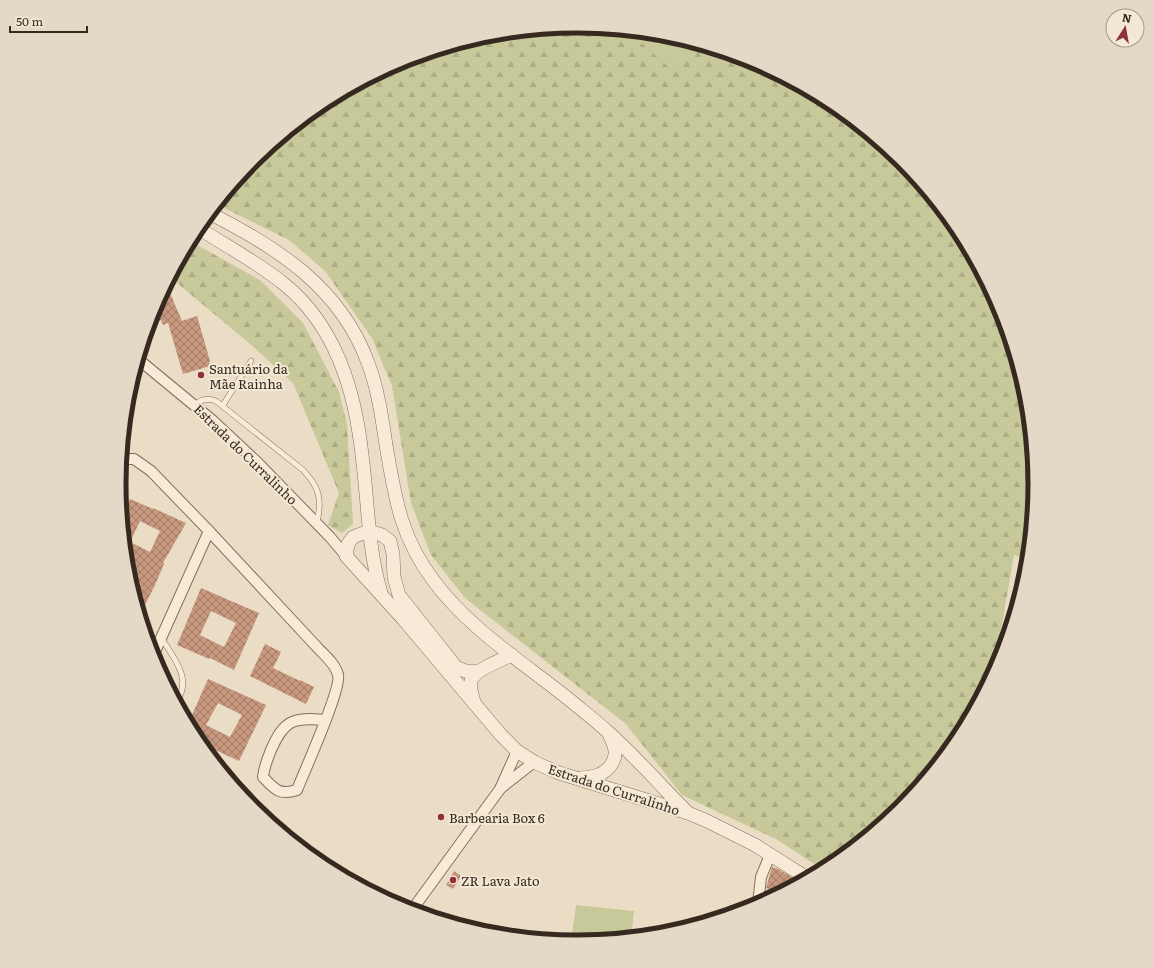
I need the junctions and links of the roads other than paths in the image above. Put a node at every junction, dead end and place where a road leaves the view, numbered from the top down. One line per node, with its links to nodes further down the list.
1 (214, 216): 17 (street)
2 (204, 231): 10 (street)
3 (251, 361): 6 (lane)
4 (142, 362): 5 (street, Estrada do Curralinho)
5 (195, 405): 6 (lane); 8 (street, Estrada do Curralinho)
6 (223, 406): 8 (lane)
7 (126, 459): 9 (street)
8 (317, 524): 12 (street, Estrada do Curralinho)
9 (209, 531): 15 (street); 21 (street)
10 (369, 531): 11 (street); 14 (street); 18 (street)
11 (353, 536): 12 (street); 13 (street)
12 (330, 537): 13 (street, Estrada do Curralinho)
13 (346, 556): 14 (street, Estrada do Curralinho)
14 (383, 598): 20 (street, Estrada do Curralinho)
15 (161, 638): 16 (street); 19 (lane)
16 (156, 647)
17 (512, 655): 18 (street); 22 (street)
18 (478, 671): 20 (street)
19 (180, 698)
20 (475, 706): 23 (street, Estrada do Curralinho)
21 (325, 720): 21 (street)
22 (608, 732): 25 (street); 27 (street)
23 (517, 751): 24 (street, Estrada do Curralinho); 26 (street)
24 (534, 762): 25 (street, Estrada do Curralinho); 26 (street)
25 (575, 778): 27 (street, Estrada do Curralinho)
26 (500, 789): 31 (street)
27 (688, 813): 28 (street, Estrada do Curralinho)
28 (770, 855): 29 (street, Estrada do Curralinho); 30 (street)
29 (802, 875)
30 (759, 896)
31 (416, 905)

